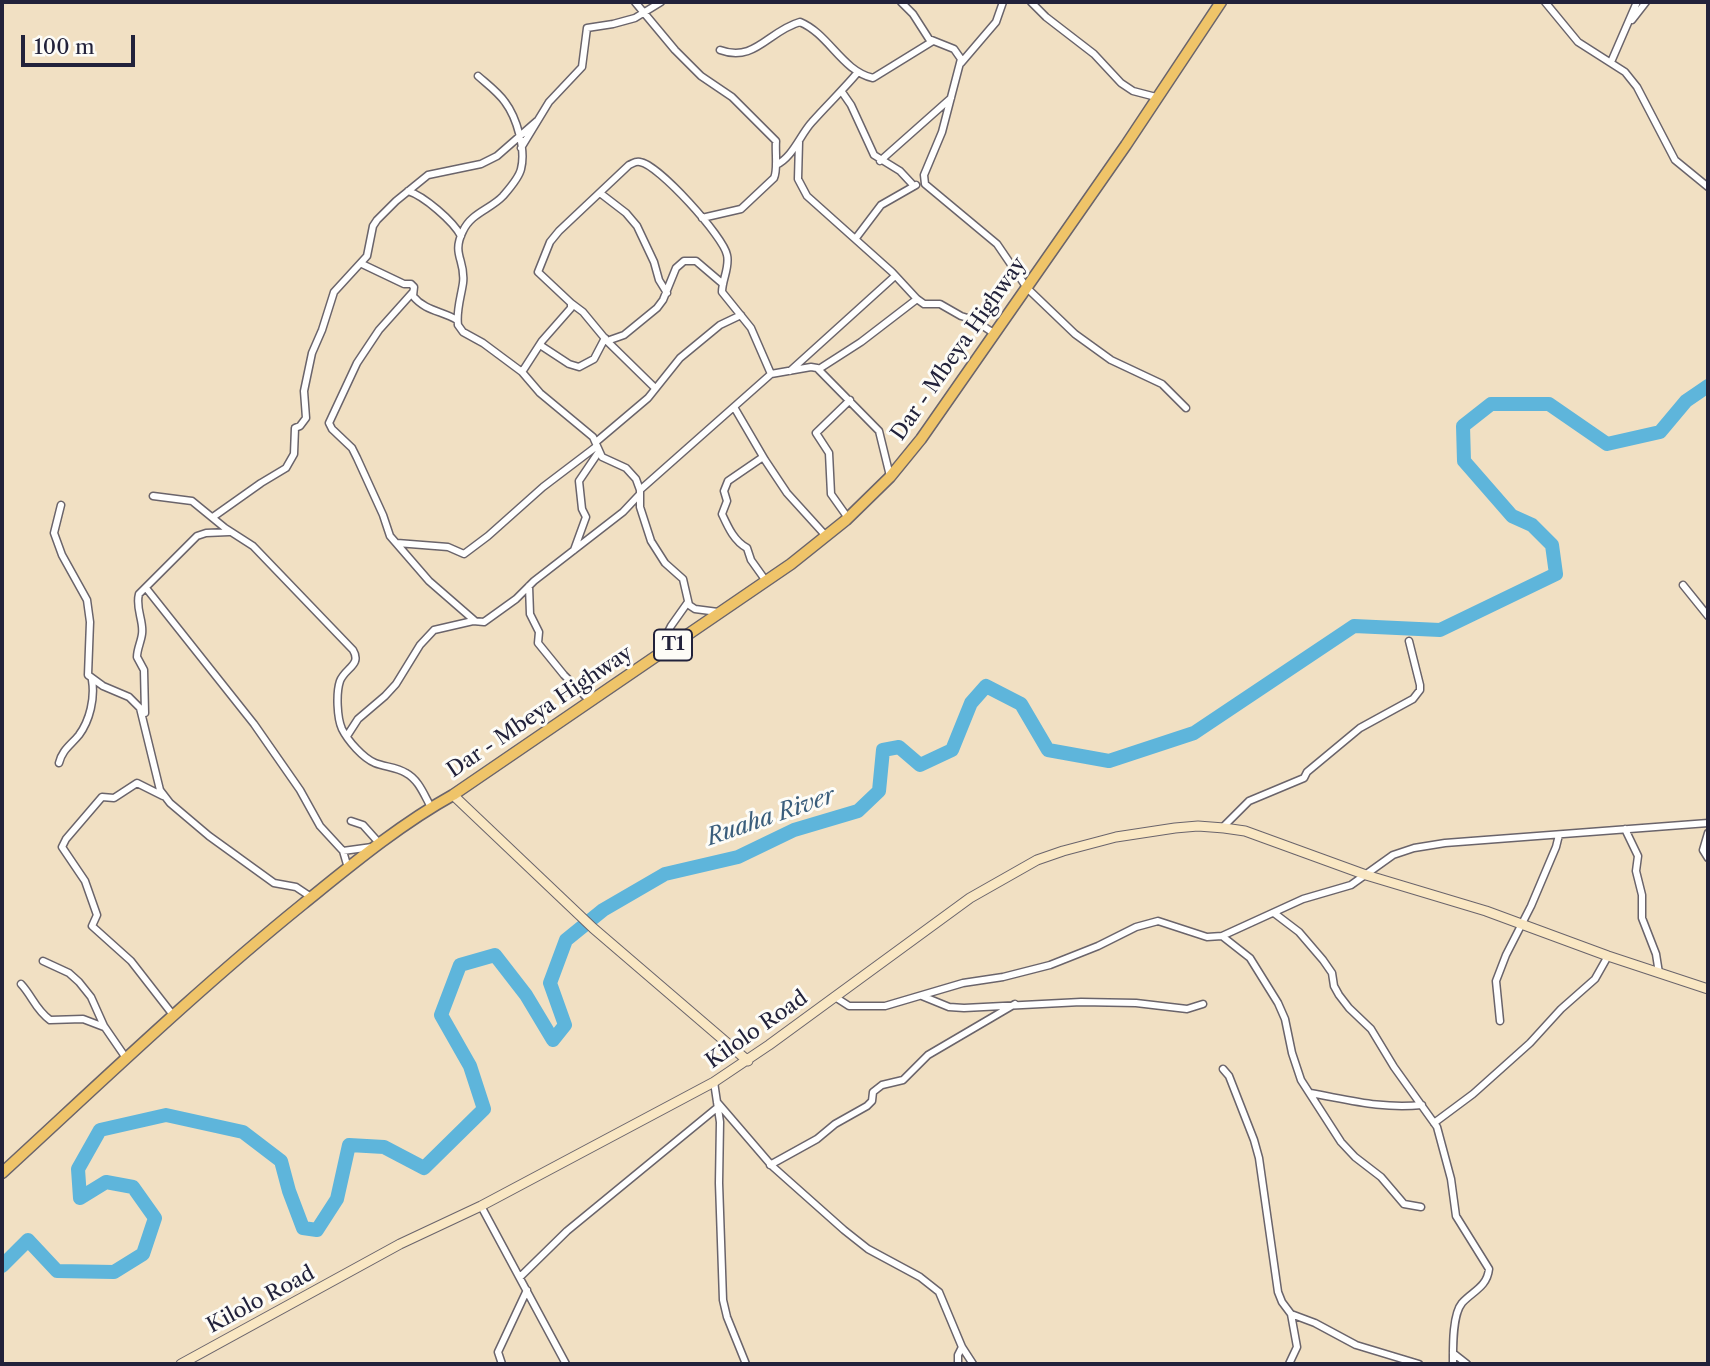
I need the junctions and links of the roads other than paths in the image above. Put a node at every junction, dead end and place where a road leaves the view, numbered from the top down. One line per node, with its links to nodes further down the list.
1 (635, 2): 10 (street)
2 (661, 2): 10 (street)
3 (901, 2): 12 (street)
4 (1003, 2): 15 (street)
5 (1031, 2): 20 (street)
6 (1221, 2): 20 (highway, Dar - Mbeya Highway / T1)
7 (1545, 2): 14 (street)
8 (1637, 2): 11 (street)
9 (1646, 2): 11 (street)
10 (644, 13): 21 (street); 26 (street)
11 (1625, 30): 14 (street)
12 (933, 41): 15 (street); 16 (street)
13 (720, 50): 16 (street)
14 (1611, 62): 29 (street)
15 (961, 63): 19 (street)
16 (858, 72): 18 (street)
17 (478, 76): 22 (street)
18 (842, 92): 23 (street); 25 (street)
19 (953, 97): 25 (street); 27 (street)
20 (1156, 97): 38 (highway, Dar - Mbeya Highway / T1)
21 (537, 121): 22 (street); 24 (street)
22 (519, 137): 24 (street); 30 (street)
23 (799, 142): 26 (street); 34 (street)
24 (521, 148): 33 (street)
25 (880, 161): 28 (street)
26 (776, 165): 32 (street)
27 (925, 184): 28 (street); 38 (street)
28 (914, 186): 34 (street)
29 (1708, 187)
30 (408, 191): 33 (street); 35 (street)
31 (600, 192): 32 (street); 40 (street); 42 (street)
32 (702, 218): 37 (street)
33 (461, 236): 44 (street)
34 (856, 238): 36 (street)
35 (362, 264): 39 (street); 62 (street)
36 (895, 276): 41 (street); 49 (street)
37 (723, 284): 40 (street); 43 (street)
38 (1027, 288): 45 (highway, Dar - Mbeya Highway / T1); 55 (street)
39 (413, 292): 44 (street); 66 (street)
40 (667, 293): 46 (street)
41 (917, 299): 45 (street); 48 (street)
42 (570, 303): 46 (street); 47 (street)
43 (741, 315): 51 (street); 52 (street)
44 (457, 320): 50 (street)
45 (995, 334): 58 (highway, Dar - Mbeya Highway / T1)
46 (606, 340): 47 (street); 52 (street)
47 (540, 345): 50 (street)
48 (819, 369): 49 (street); 53 (street)
49 (789, 372): 51 (street)
50 (522, 373): 56 (street)
51 (771, 374): 54 (street)
52 (654, 388): 56 (street)
53 (850, 400): 58 (street); 63 (street)
54 (734, 407): 57 (street); 59 (street)
55 (1186, 408)
56 (597, 447): 59 (street); 66 (street); 67 (street)
57 (763, 457): 65 (street); 68 (street)
58 (890, 477): 63 (highway, Dar - Mbeya Highway / T1)
59 (640, 492): 67 (street); 72 (street)
60 (153, 496): 62 (street)
61 (61, 505): 78 (street)
62 (213, 517): 64 (street)
63 (848, 518): 65 (highway, Dar - Mbeya Highway / T1)
64 (231, 532): 71 (street); 81 (street)
65 (826, 537): 68 (highway, Dar - Mbeya Highway / T1)
66 (397, 543): 75 (street)
67 (574, 550): 70 (street)
68 (766, 581): 73 (highway, Dar - Mbeya Highway / T1)
69 (1684, 585): 74 (street)
70 (529, 586): 75 (street); 79 (street)
71 (146, 588): 80 (street); 93 (street)
72 (688, 602): 73 (street); 77 (street)
73 (720, 612): 77 (highway, Dar - Mbeya Highway / T1)
74 (1708, 616)
75 (475, 621): 81 (street)
76 (1409, 641): 88 (street)
77 (657, 656): 79 (highway, Dar - Mbeya Highway / T1)
78 (92, 680): 80 (street); 82 (street)
79 (589, 700): 83 (highway, Dar - Mbeya Highway / T1)
80 (144, 722): 84 (street)
81 (347, 736): 85 (street)
82 (59, 763)
83 (453, 795): 85 (highway, Dar - Mbeya Highway / T1); 114 (main road)
84 (164, 796): 97 (street); 110 (street)
85 (431, 807): 92 (highway, Dar - Mbeya Highway / T1)
86 (351, 821): 92 (street)
87 (1708, 824): 89 (street)
88 (1222, 828): 96 (main road, Kilolo Road); 107 (main road, Kilolo Road)
89 (1625, 829): 91 (street); 103 (street)
90 (1708, 833): 94 (street)
91 (1559, 835): 96 (street); 99 (street)
92 (377, 846): 93 (street); 95 (highway, Dar - Mbeya Highway / T1)
93 (343, 851): 95 (street)
94 (1708, 858)
95 (348, 868): 97 (highway, Dar - Mbeya Highway / T1)
96 (1366, 875): 98 (street); 99 (main road, Kilolo Road)
97 (312, 897): 110 (highway, Dar - Mbeya Highway / T1)
98 (1273, 913): 100 (street); 119 (street)
99 (1522, 925): 101 (main road, Kilolo Road); 111 (street)
100 (1223, 936): 106 (street); 117 (street)
101 (1608, 956): 103 (main road, Kilolo Road); 120 (street)
102 (43, 961): 112 (street)
103 (1659, 973): 105 (main road, Kilolo Road)
104 (21, 984): 112 (street)
105 (1708, 989)
106 (922, 996): 107 (street); 108 (street)
107 (835, 997): 114 (main road, Kilolo Road)
108 (1015, 1004): 109 (street); 121 (street)
109 (1203, 1004)
110 (173, 1015): 113 (highway, Dar - Mbeya Highway / T1)
111 (1500, 1021)
112 (104, 1027): 113 (street)
113 (126, 1058): 122 (highway, Dar - Mbeya Highway / T1)
114 (748, 1060): 116 (main road, Kilolo Road)
115 (1223, 1069): 127 (street)
116 (714, 1082): 118 (street); 123 (main road, Kilolo Road)
117 (1310, 1093): 119 (street); 124 (street)
118 (718, 1105): 121 (street); 125 (street); 133 (street)
119 (1422, 1105): 120 (street)
120 (1434, 1123): 129 (street)
121 (770, 1165): 128 (street)
122 (2, 1173)
123 (481, 1206): 125 (street); 130 (main road, Kilolo Road)
124 (1421, 1207)
125 (520, 1277): 126 (street)
126 (527, 1290): 131 (street); 132 (street)
127 (1292, 1314): 136 (street); 137 (street)
128 (962, 1347): 134 (street); 135 (street)
129 (1453, 1353): 138 (street); 139 (street)
130 (181, 1364)
131 (502, 1364)
132 (566, 1364)
133 (746, 1364)
134 (958, 1364)
135 (973, 1364)
136 (1289, 1364)
137 (1419, 1364)
138 (1453, 1364)
139 (1467, 1364)

